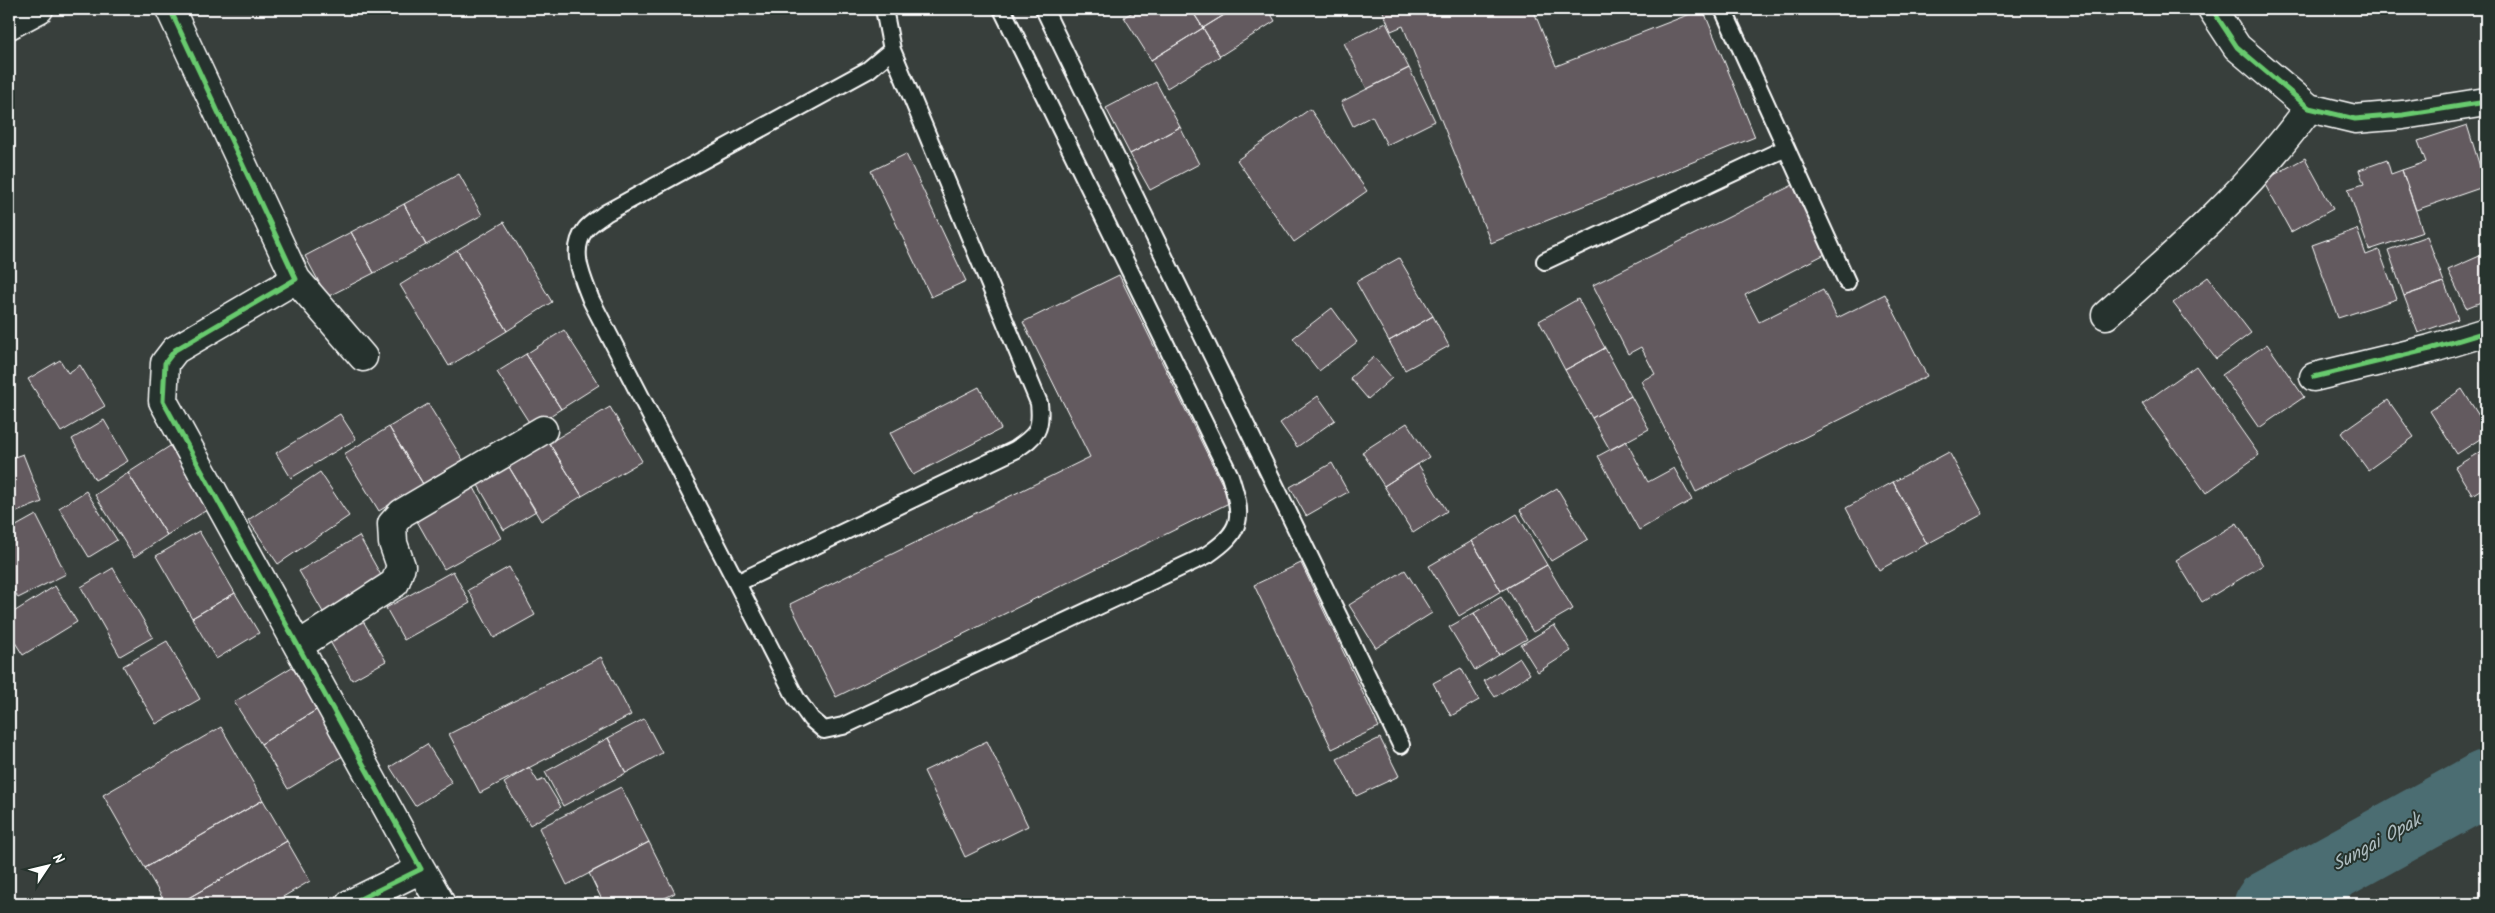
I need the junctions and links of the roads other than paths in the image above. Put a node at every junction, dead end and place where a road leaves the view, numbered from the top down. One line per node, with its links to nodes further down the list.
1 (39, 9): 8 (street)
2 (170, 9): 14 (street)
3 (884, 9): 9 (lane)
4 (1002, 9): 21 (lane)
5 (1044, 9): 23 (lane)
6 (1723, 9): 12 (lane)
7 (2212, 9): 11 (street)
8 (9, 25)
9 (892, 50): 21 (lane); 21 (lane)
10 (2486, 104): 11 (street)
11 (2309, 108): 16 (street)
12 (1786, 148): 13 (lane); 15 (lane)
13 (1546, 260)
14 (296, 278): 18 (street); 22 (street)
15 (1847, 282)
16 (2106, 315)
17 (2486, 332): 19 (street)
18 (363, 358)
19 (2314, 377)
20 (543, 430): 22 (street)
21 (737, 584)
22 (298, 646): 24 (street)
23 (1401, 745)
24 (420, 869): 25 (street); 26 (street)
25 (350, 904)
26 (441, 904)

